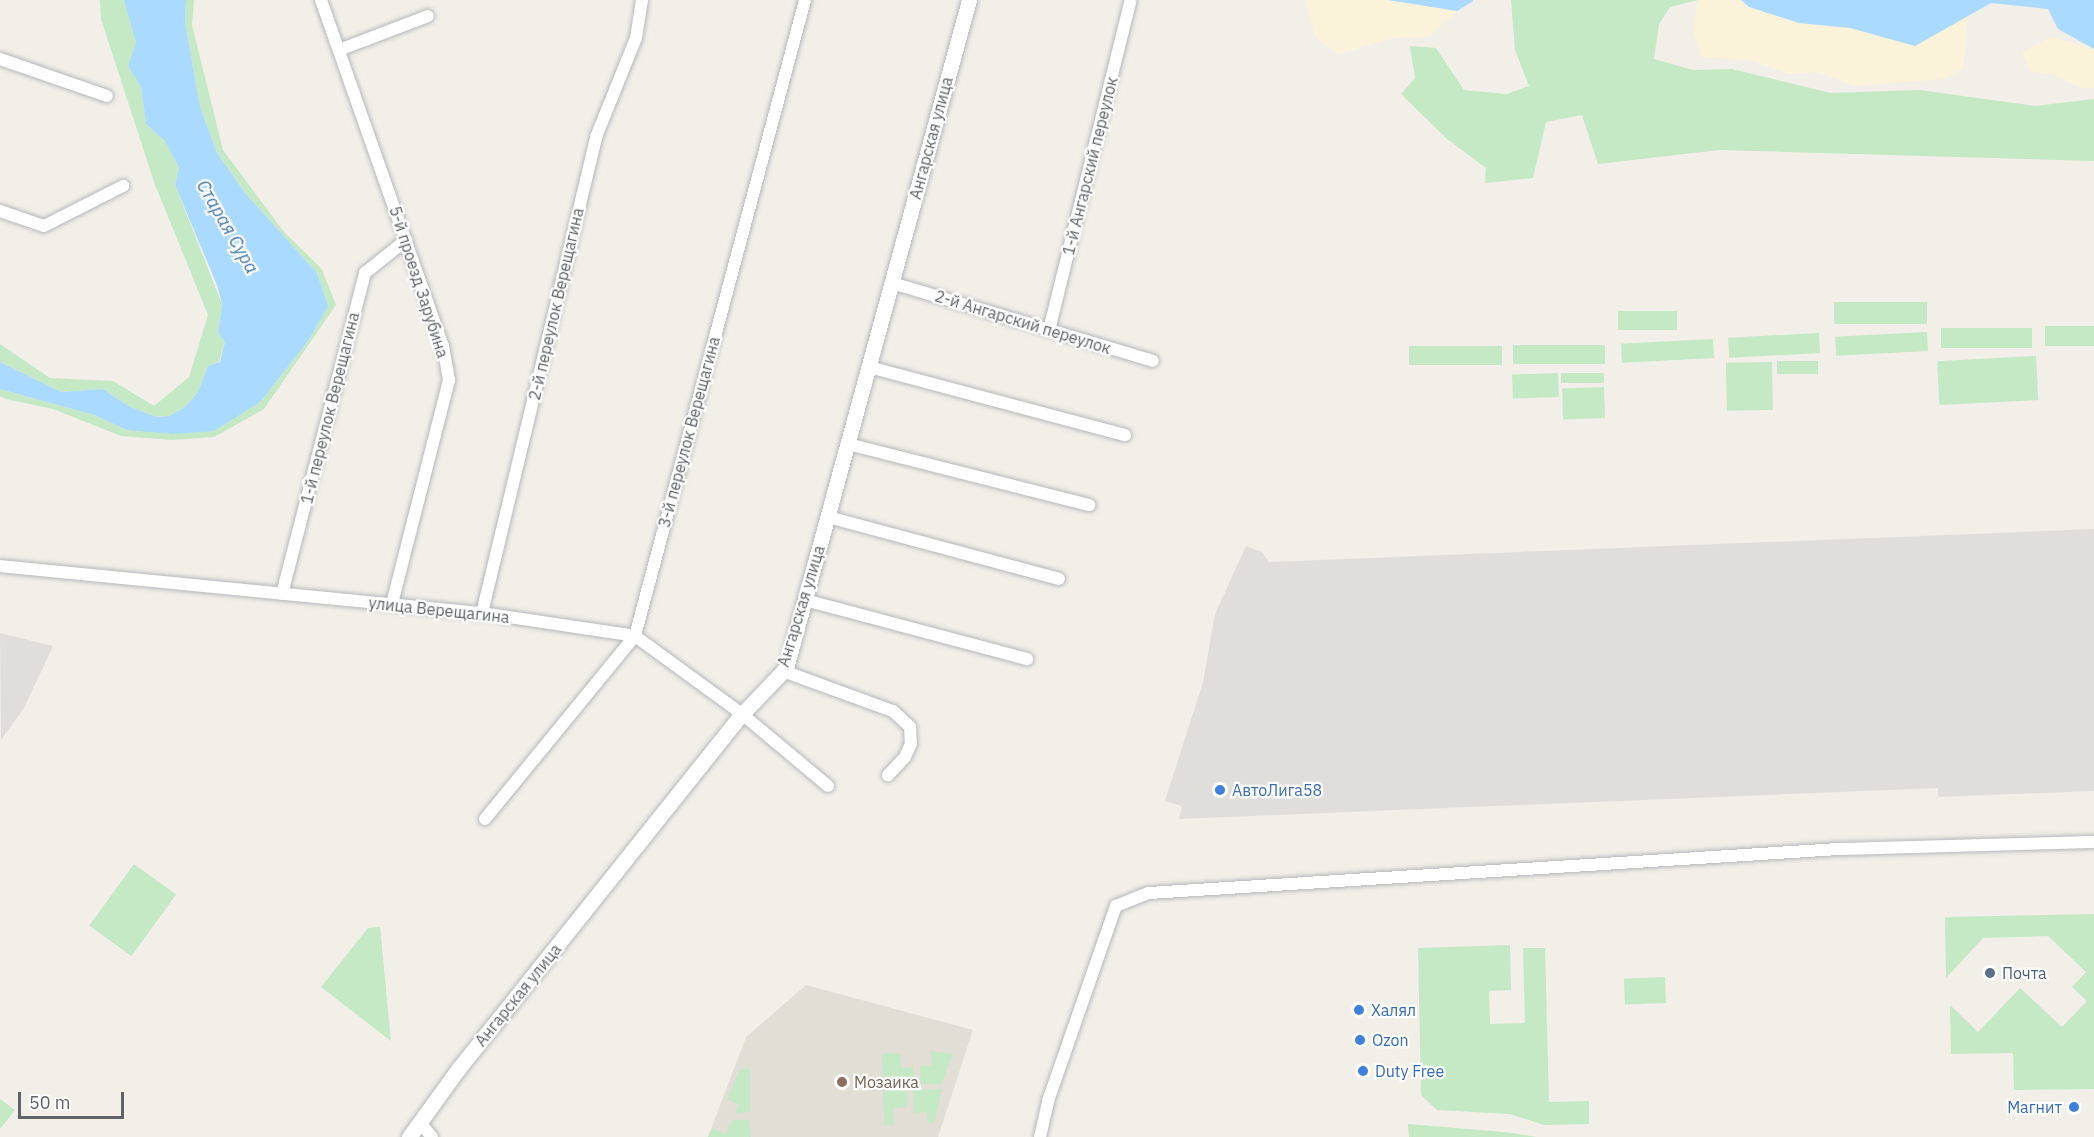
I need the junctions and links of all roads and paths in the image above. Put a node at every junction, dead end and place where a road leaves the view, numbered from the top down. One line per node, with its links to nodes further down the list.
1 (321, 0): 7 (street, 5-й проезд Зарубина)
2 (642, 0): 26 (street, 2-й переулок Верещагина)
3 (805, 0): 27 (street, 3-й переулок Верещагина)
4 (969, 0): 13 (street, Ангарская улица)
5 (1130, 2): 14 (street, 1-й Ангарский переулок)
6 (428, 16): 7 (street)
7 (339, 50): 12 (street, 5-й проезд Зарубина)
8 (0, 59): 9 (street)
9 (107, 96)
10 (123, 186): 11 (street)
11 (0, 211)
12 (406, 240): 23 (street, 1-й переулок Верещагина); 25 (street, 5-й проезд Зарубина)
13 (892, 283): 14 (street, 2-й Ангарский переулок); 16 (street, Ангарская улица)
14 (1049, 330): 15 (street, 2-й Ангарский переулок)
15 (1153, 361)
16 (868, 367): 17 (street); 18 (street, Ангарская улица)
17 (1125, 435)
18 (848, 444): 19 (street); 20 (street, Ангарская улица)
19 (1089, 505)
20 (828, 518): 22 (street); 24 (street, Ангарская улица)
21 (0, 566): 23 (street, улица Верещагина)
22 (1059, 579)
23 (282, 594): 25 (street, улица Верещагина)
24 (805, 600): 28 (street); 29 (street, Ангарская улица)
25 (392, 604): 26 (street, улица Верещагина)
26 (482, 613): 27 (street, улица Верещагина)
27 (635, 636): 30 (street, улица Верещагина); 33 (street, 3-й переулок Верещагина)
28 (1027, 659)
29 (783, 671): 30 (street, Ангарская улица); 31 (street)
30 (742, 714): 32 (street, улица Верещагина); 35 (street, Ангарская улица)
31 (888, 775)
32 (828, 786)
33 (485, 819)
34 (2094, 842): 38 (street)
35 (420, 1123): 36 (street, Ангарская улица); 37 (street)
36 (409, 1137)
37 (432, 1137)
38 (1040, 1137)

